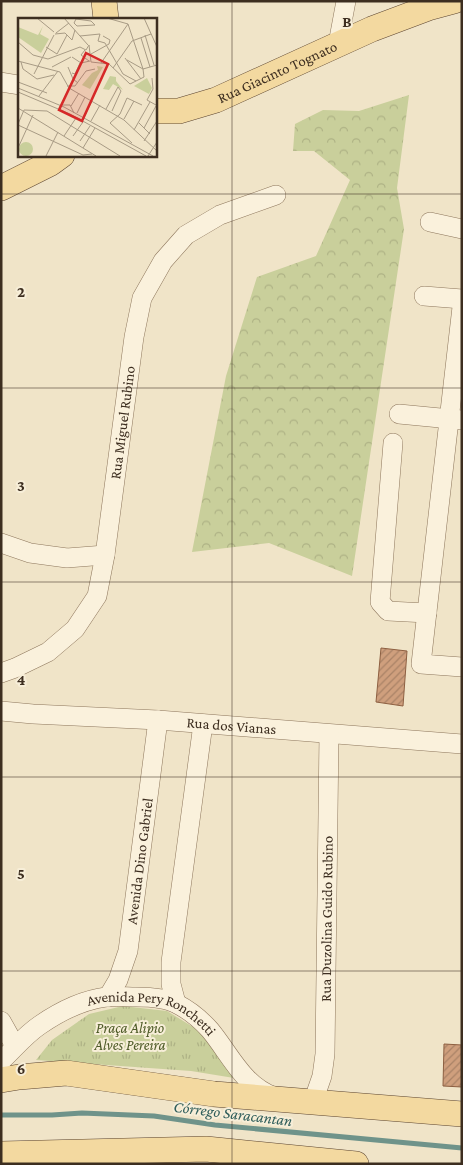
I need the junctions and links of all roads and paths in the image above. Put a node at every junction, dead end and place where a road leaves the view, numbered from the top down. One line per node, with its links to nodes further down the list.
1 (104, 1): 4 (main road)
2 (346, 1): 5 (street)
3 (454, 1): 5 (main road, Rua Giacinto Tognato)
4 (106, 18)
5 (338, 44): 8 (main road, Rua Giacinto Tognato)
6 (1, 82): 7 (street)
7 (18, 85)
8 (156, 111)
9 (61, 156): 10 (main road)
10 (1, 188)
11 (276, 195): 21 (street, Rua Miguel Rubino)
12 (430, 222): 13 (street)
13 (462, 229)
14 (424, 296): 15 (street)
15 (462, 299)
16 (462, 307): 18 (street)
17 (400, 414): 18 (street)
18 (455, 419): 22 (street)
19 (393, 443): 22 (street)
20 (1, 543): 21 (street)
21 (105, 554): 24 (street, Rua Miguel Rubino)
22 (427, 613): 23 (street)
23 (462, 667)
24 (1, 672)
25 (1, 711): 26 (street, Rua dos Vianas)
26 (158, 720): 27 (street, Rua dos Vianas); 30 (street, Avenida Dino Gabriel)
27 (203, 724): 28 (street, Rua dos Vianas); 31 (street)
28 (329, 734): 29 (street, Rua dos Vianas); 36 (street, Rua Duzolina Guido Rubino)
29 (462, 744)
30 (108, 997): 31 (street, Avenida Pery Ronchetti); 33 (street, Avenida Pery Ronchetti)
31 (176, 1004): 36 (street, Avenida Pery Ronchetti)
32 (1, 1021): 33 (street)
33 (15, 1046): 34 (street, Avenida Pery Ronchetti)
34 (1, 1061)
35 (1, 1080): 36 (main road, Avenida Pery Ronchetti)
36 (302, 1102): 37 (main road, Avenida Pery Ronchetti)
37 (460, 1110)
38 (1, 1154): 39 (main road)
39 (342, 1163)

